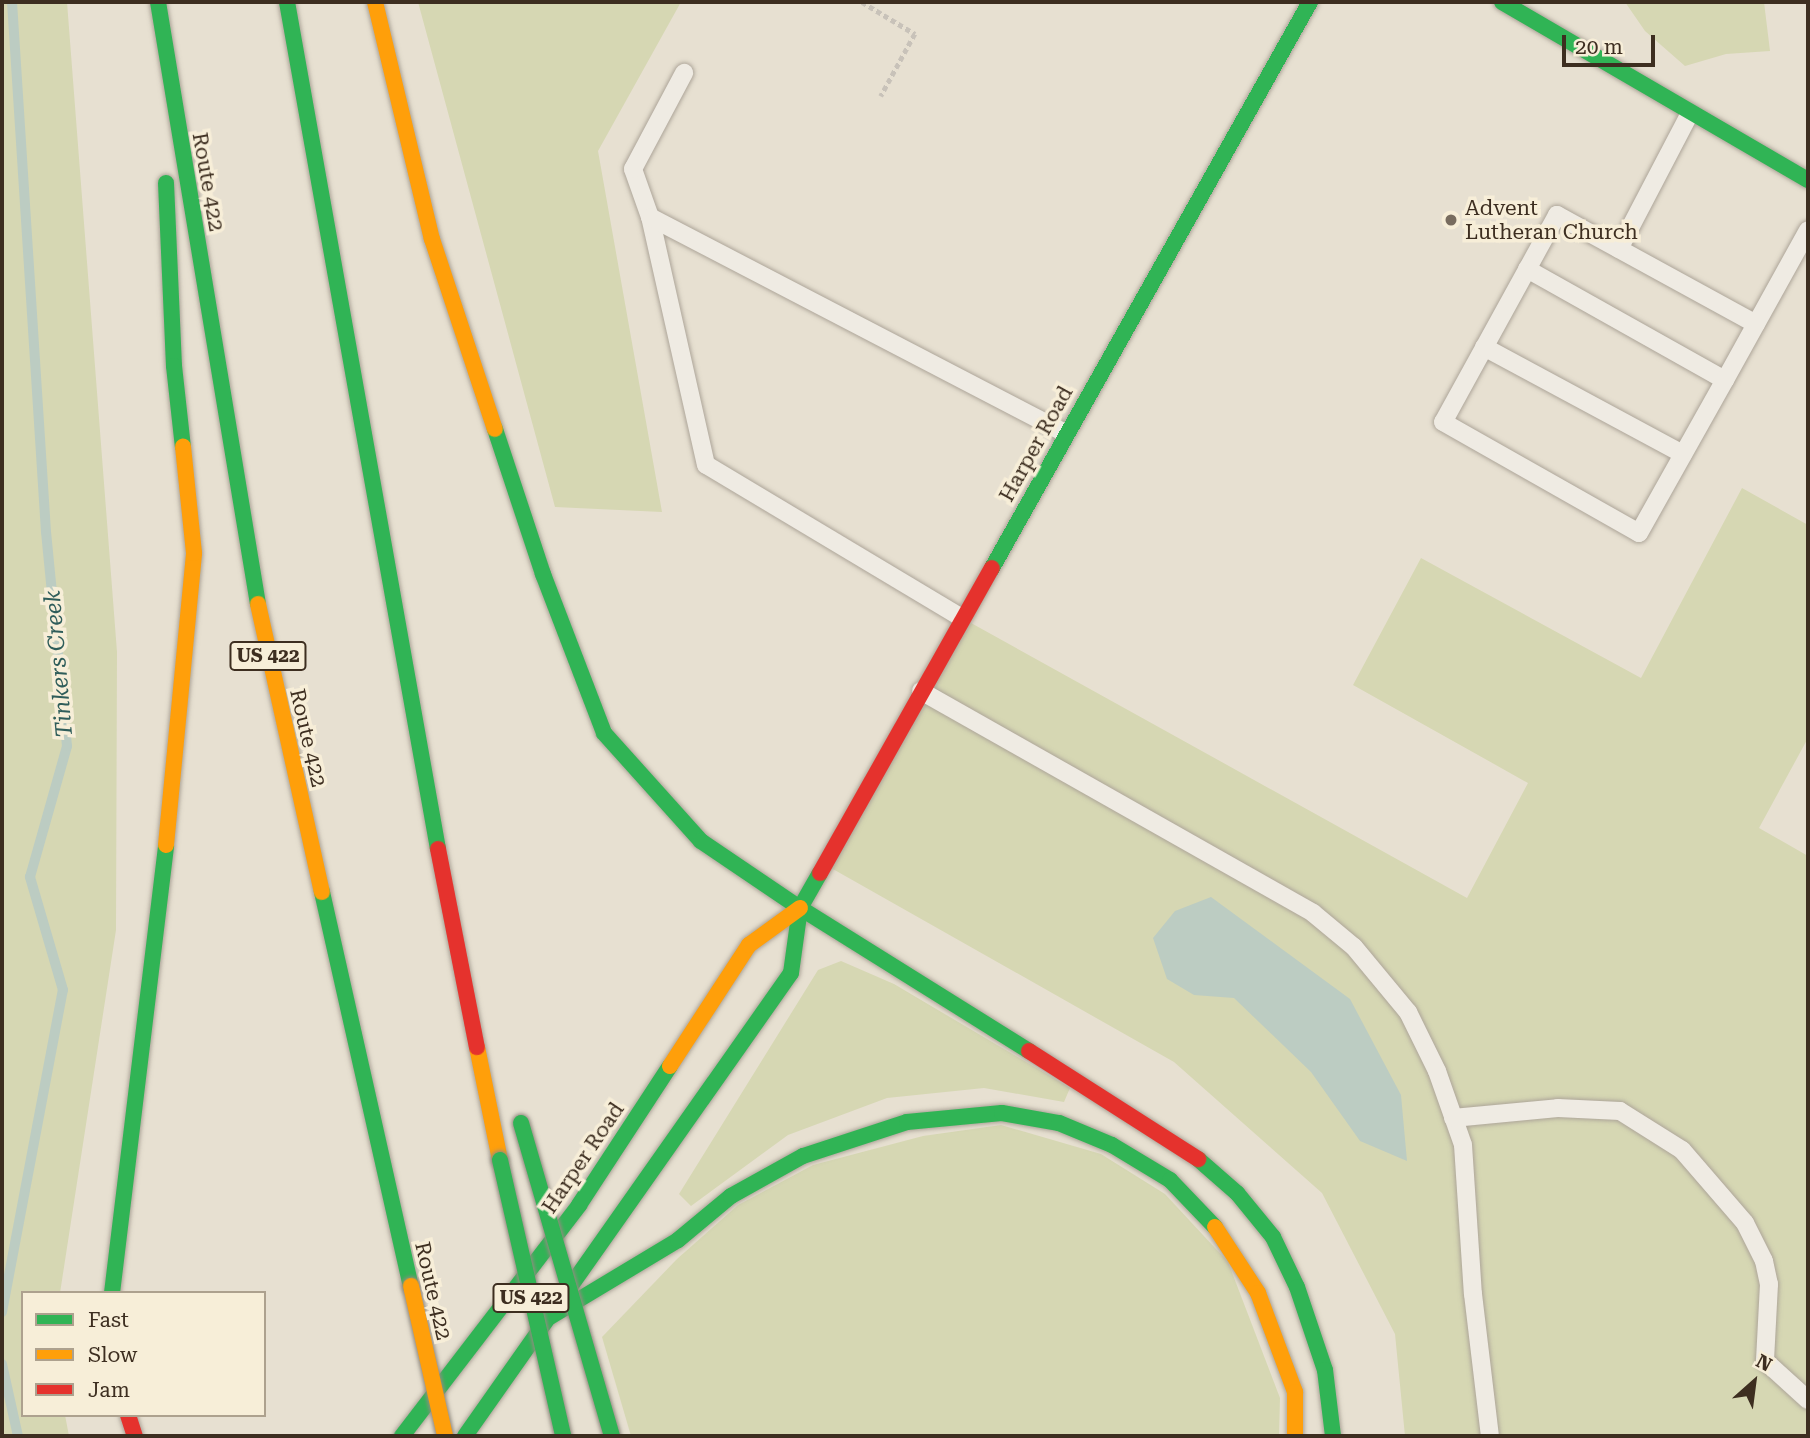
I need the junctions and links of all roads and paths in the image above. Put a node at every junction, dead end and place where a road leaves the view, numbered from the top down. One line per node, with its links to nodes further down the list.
1 (158, 2): 7 (main road, Route 422 / US 422)
2 (287, 2): 26 (main road, US 422)
3 (375, 2): 25 (main road)
4 (862, 2): 9 (path)
5 (1310, 2): 21 (main road, Harper Road)
6 (1502, 2): 10 (main road)
7 (159, 20): 11 (main road); 36 (main road, Route 422 / US 422, bridge)
8 (684, 73): 14 (lane)
9 (881, 96)
10 (1690, 113): 13 (main road); 16 (lane)
11 (164, 144)
12 (166, 172): 30 (main road)
13 (1808, 180)
14 (650, 217): 21 (lane); 23 (lane)
15 (1808, 230): 18 (lane)
16 (1619, 249): 17 (lane); 18 (lane)
17 (1527, 269): 19 (lane); 20 (lane)
18 (1756, 324): 20 (lane)
19 (1484, 347): 22 (lane); 22 (lane)
20 (1725, 380): 22 (lane)
21 (1066, 434): 23 (main road, Harper Road)
22 (1684, 454)
23 (962, 618): 24 (main road, Harper Road)
24 (921, 691): 25 (main road, Harper Road); 29 (lane)
25 (800, 908): 31 (main road, Harper Road); 35 (main road, Harper Road); 41 (main road)
26 (452, 925): 27 (main road); 38 (main road, US 422, bridge)
27 (494, 1044)
28 (519, 1116): 39 (main road, bridge)
29 (1453, 1118): 32 (lane); 42 (lane)
30 (112, 1291)
31 (550, 1317): 37 (main road, Harper Road); 40 (main road)
32 (1808, 1400)
33 (129, 1417): 34 (main road)
34 (135, 1436)
35 (402, 1436)
36 (444, 1436)
37 (465, 1436)
38 (563, 1436)
39 (612, 1436)
40 (1295, 1436)
41 (1333, 1436)
42 (1490, 1436)

